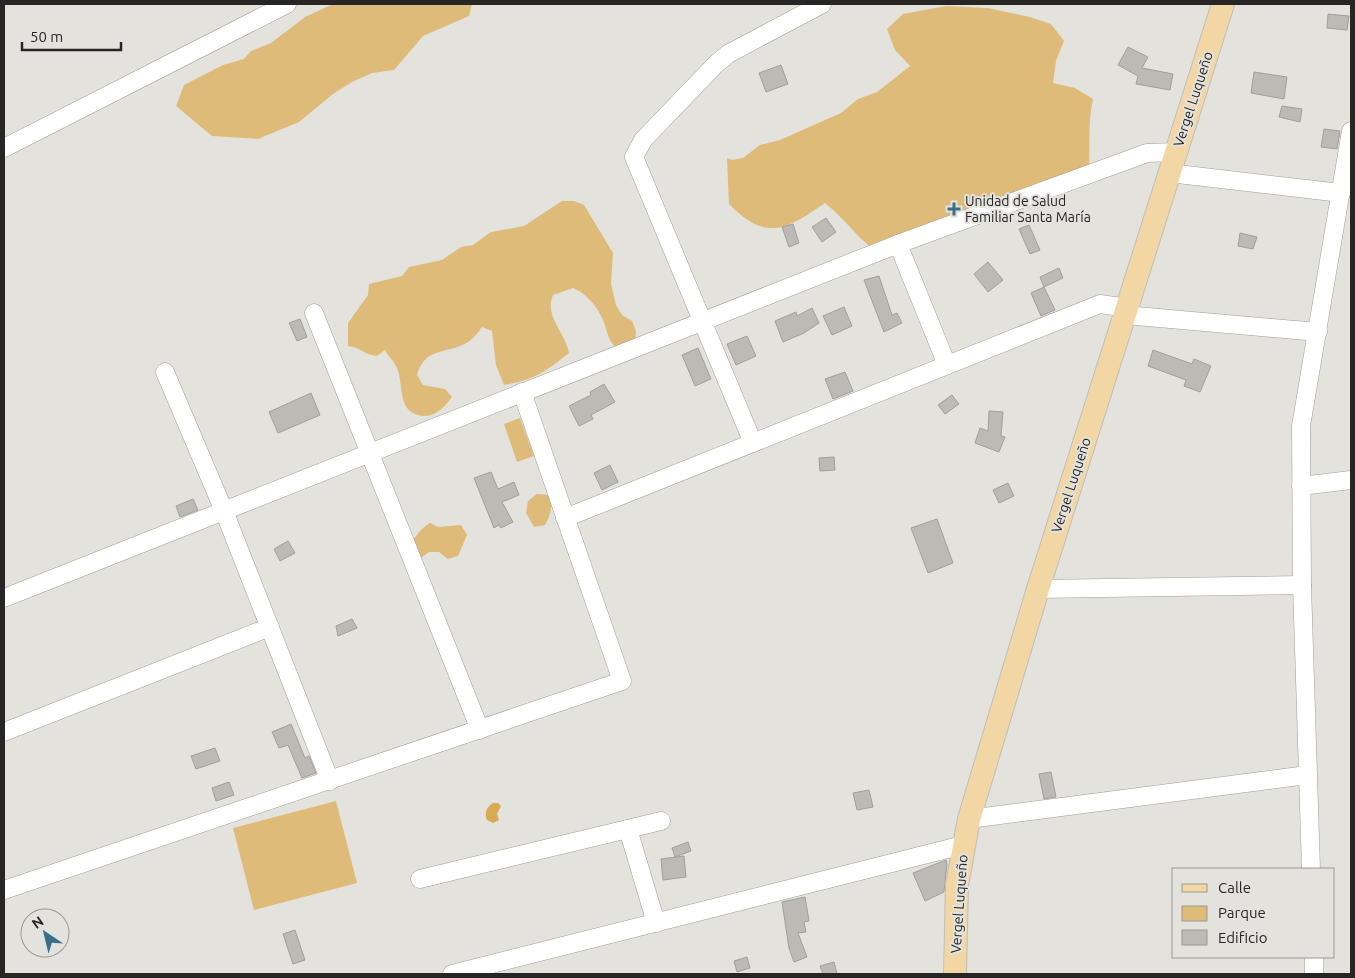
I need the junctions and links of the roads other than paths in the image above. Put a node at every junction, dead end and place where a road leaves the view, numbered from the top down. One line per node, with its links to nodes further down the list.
1 (287, 4): 5 (street)
2 (822, 4): 11 (street)
3 (1224, 4): 6 (main road, Vergel Luqueño)
4 (1351, 131): 7 (street)
5 (4, 148)
6 (1173, 162): 7 (street); 8 (street); 9 (main road, Vergel Luqueño)
7 (1341, 193): 12 (street)
8 (898, 244): 11 (street); 13 (street)
9 (1126, 311): 12 (street); 13 (street); 23 (main road, Vergel Luqueño)
10 (314, 313): 17 (street)
11 (701, 321): 15 (street); 16 (street)
12 (1318, 332): 19 (street)
13 (947, 366): 16 (street)
14 (165, 372): 20 (street)
15 (522, 392): 17 (street); 21 (street)
16 (753, 443): 21 (street)
17 (370, 453): 20 (street); 26 (street)
18 (1351, 480): 19 (street)
19 (1301, 486): 22 (street)
20 (224, 511): 24 (street); 25 (street)
21 (565, 518): 26 (street)
22 (1302, 585): 23 (street); 28 (street)
23 (1038, 589): 30 (main road, Vergel Luqueño)
24 (4, 598)
25 (270, 627): 27 (street); 29 (street)
26 (480, 730): 29 (street)
27 (4, 732)
28 (1307, 775): 30 (street); 34 (street)
29 (330, 781): 36 (street)
30 (969, 819): 33 (main road, Vergel Luqueño)
31 (661, 821): 32 (street)
32 (628, 829): 35 (street); 37 (street)
33 (963, 845): 37 (street); 40 (main road, Vergel Luqueño)
34 (1311, 868)
35 (420, 879)
36 (4, 890)
37 (656, 923): 39 (street)
38 (1314, 958): 41 (street)
39 (452, 974)
40 (955, 974)
41 (1314, 974)

